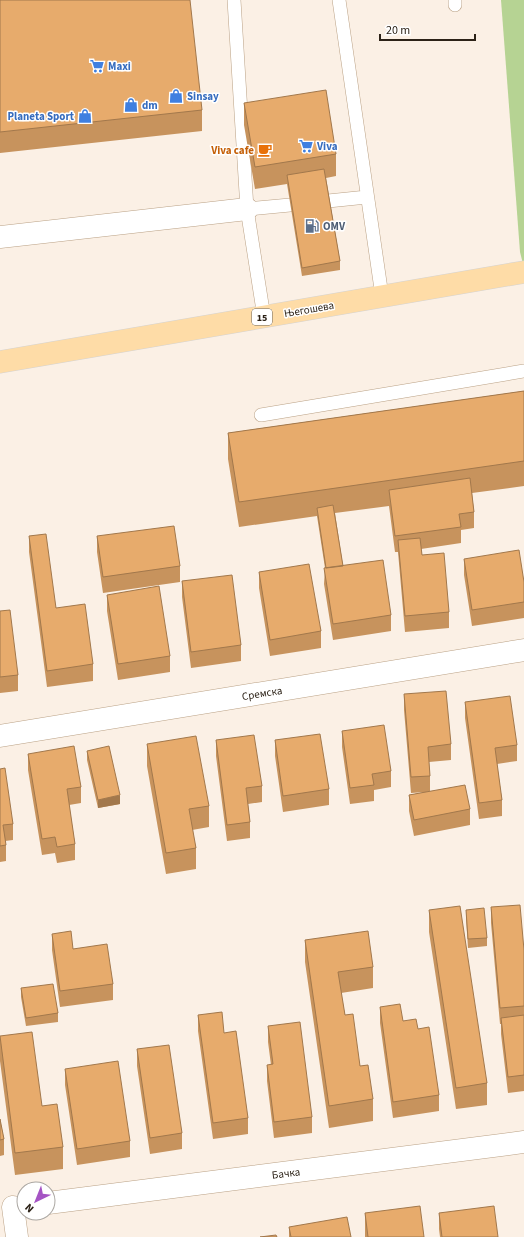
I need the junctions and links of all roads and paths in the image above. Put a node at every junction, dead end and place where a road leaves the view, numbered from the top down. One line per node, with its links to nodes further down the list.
1 (234, 0): 6 (lane)
2 (339, 0): 3 (lane)
3 (367, 197): 4 (lane); 9 (lane)
4 (328, 201)
5 (290, 205): 6 (lane)
6 (247, 209): 7 (street); 10 (lane)
7 (0, 236)
8 (524, 272): 9 (main road, Његошева / 15)
9 (382, 296): 10 (main road, Његошева / 15)
10 (264, 317): 11 (main road, Његошева / 15)
11 (0, 362)
12 (524, 372): 13 (lane)
13 (261, 415)
14 (524, 650): 15 (street, Сремска)
15 (0, 736)
16 (524, 1142): 17 (street, Бачка)
17 (56, 1202)
18 (12, 1208): 19 (street)
19 (17, 1237)

